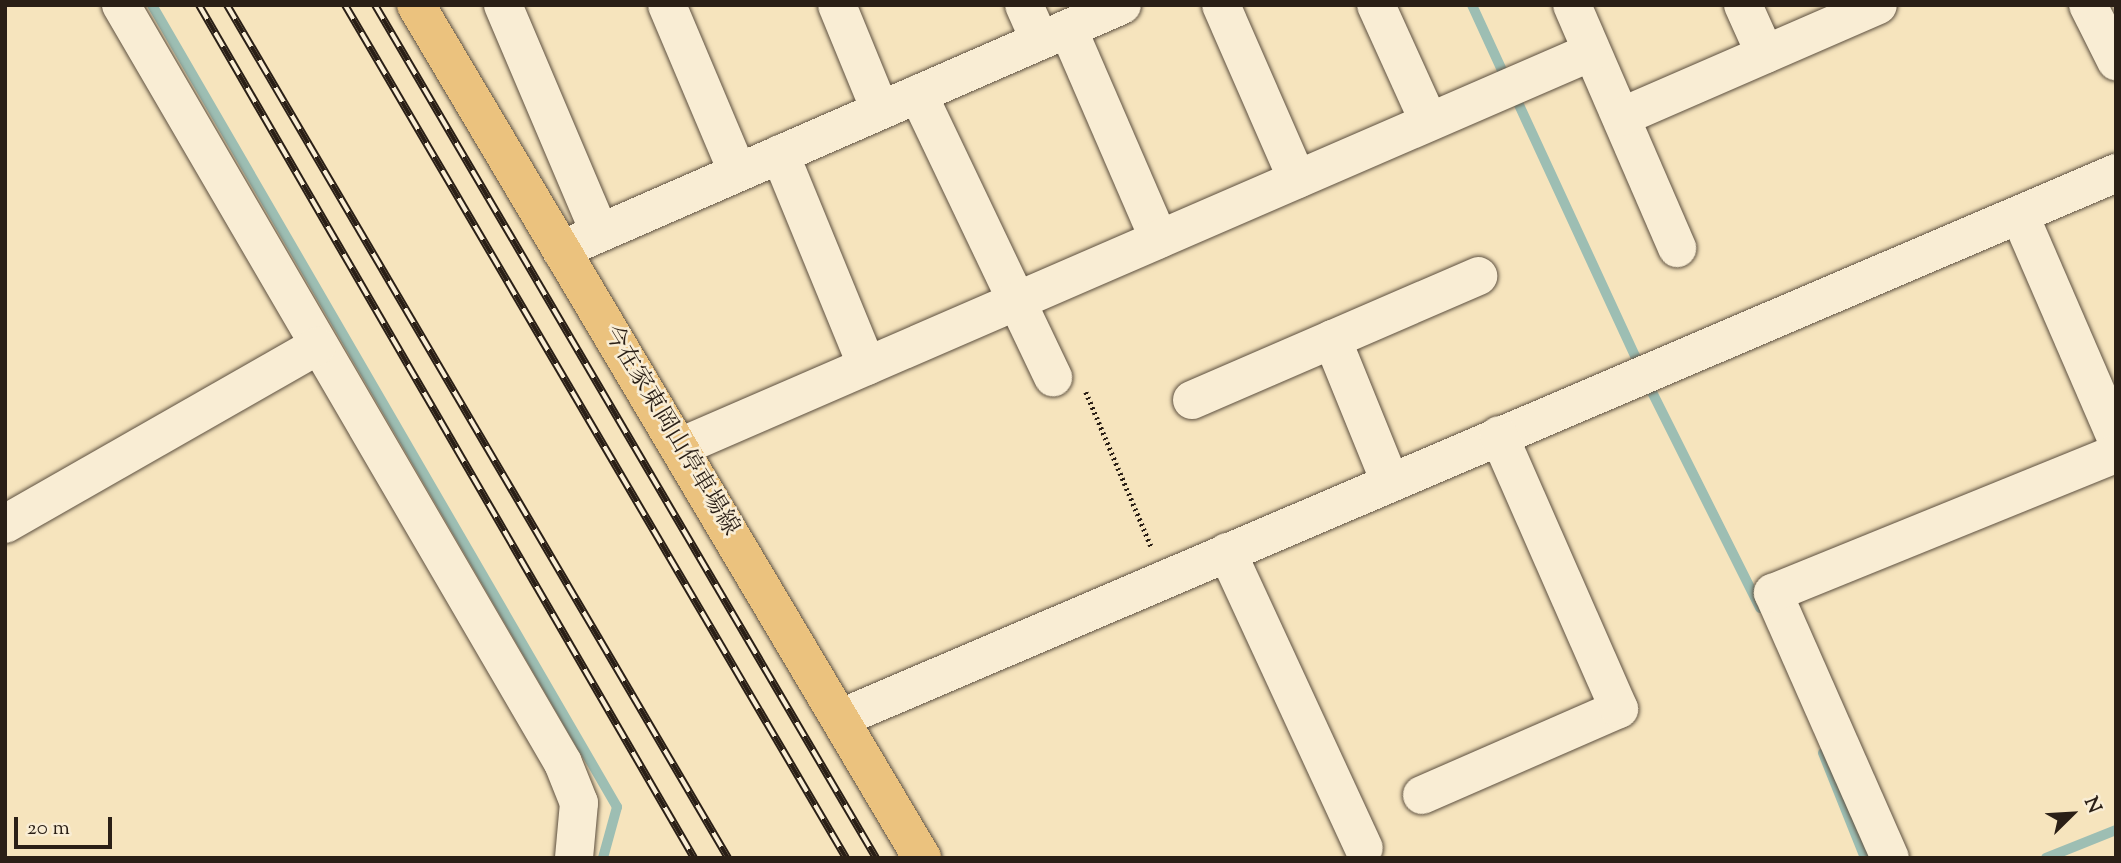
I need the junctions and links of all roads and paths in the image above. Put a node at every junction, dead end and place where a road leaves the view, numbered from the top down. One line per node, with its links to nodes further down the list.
1 (121, 5): 34 (street)
2 (416, 5): 30 (main road, 今在家東岡山停車場線)
3 (503, 5): 27 (street)
4 (667, 5): 23 (street)
5 (837, 5): 19 (street)
6 (1024, 5): 14 (street)
7 (1122, 5): 14 (street)
8 (1221, 5): 25 (street)
9 (1376, 5): 21 (street)
10 (1572, 5): 15 (street)
11 (1743, 5): 16 (street)
12 (1878, 5): 16 (street)
13 (2088, 5): 17 (street)
14 (1054, 35): 18 (street); 28 (street)
15 (1591, 52): 20 (street); 21 (street)
16 (1765, 54): 20 (street)
17 (2116, 61)
18 (918, 94): 19 (street); 32 (street)
19 (880, 110): 22 (street)
20 (1621, 117): 29 (street)
21 (1429, 122): 25 (street)
22 (780, 154): 23 (street); 35 (street)
23 (737, 171): 27 (street)
24 (2116, 173): 26 (street)
25 (1297, 179): 28 (street)
26 (2020, 216): 38 (street); 39 (street)
27 (599, 231): 30 (street)
28 (1159, 239): 32 (street)
29 (1676, 248)
30 (561, 250): 40 (main road, 今在家東岡山停車場線)
31 (1478, 276): 33 (street)
32 (1014, 302): 35 (street); 36 (street)
33 (1332, 339): 37 (street); 42 (street)
34 (317, 346): 43 (street); 49 (street)
35 (867, 366): 40 (street)
36 (1053, 376): 45 (path)
37 (1192, 400)
38 (1499, 435): 42 (street); 47 (street)
39 (2116, 438)
40 (680, 447): 46 (main road, 今在家東岡山停車場線)
41 (2116, 454): 51 (street)
42 (1390, 482): 44 (street)
43 (5, 524)
44 (1227, 552): 45 (street); 48 (street)
45 (1164, 579): 46 (street)
46 (841, 718): 50 (main road, 今在家東岡山停車場線)
47 (1422, 795)
48 (1364, 848)
49 (574, 858)
50 (922, 858)
51 (1890, 858)

